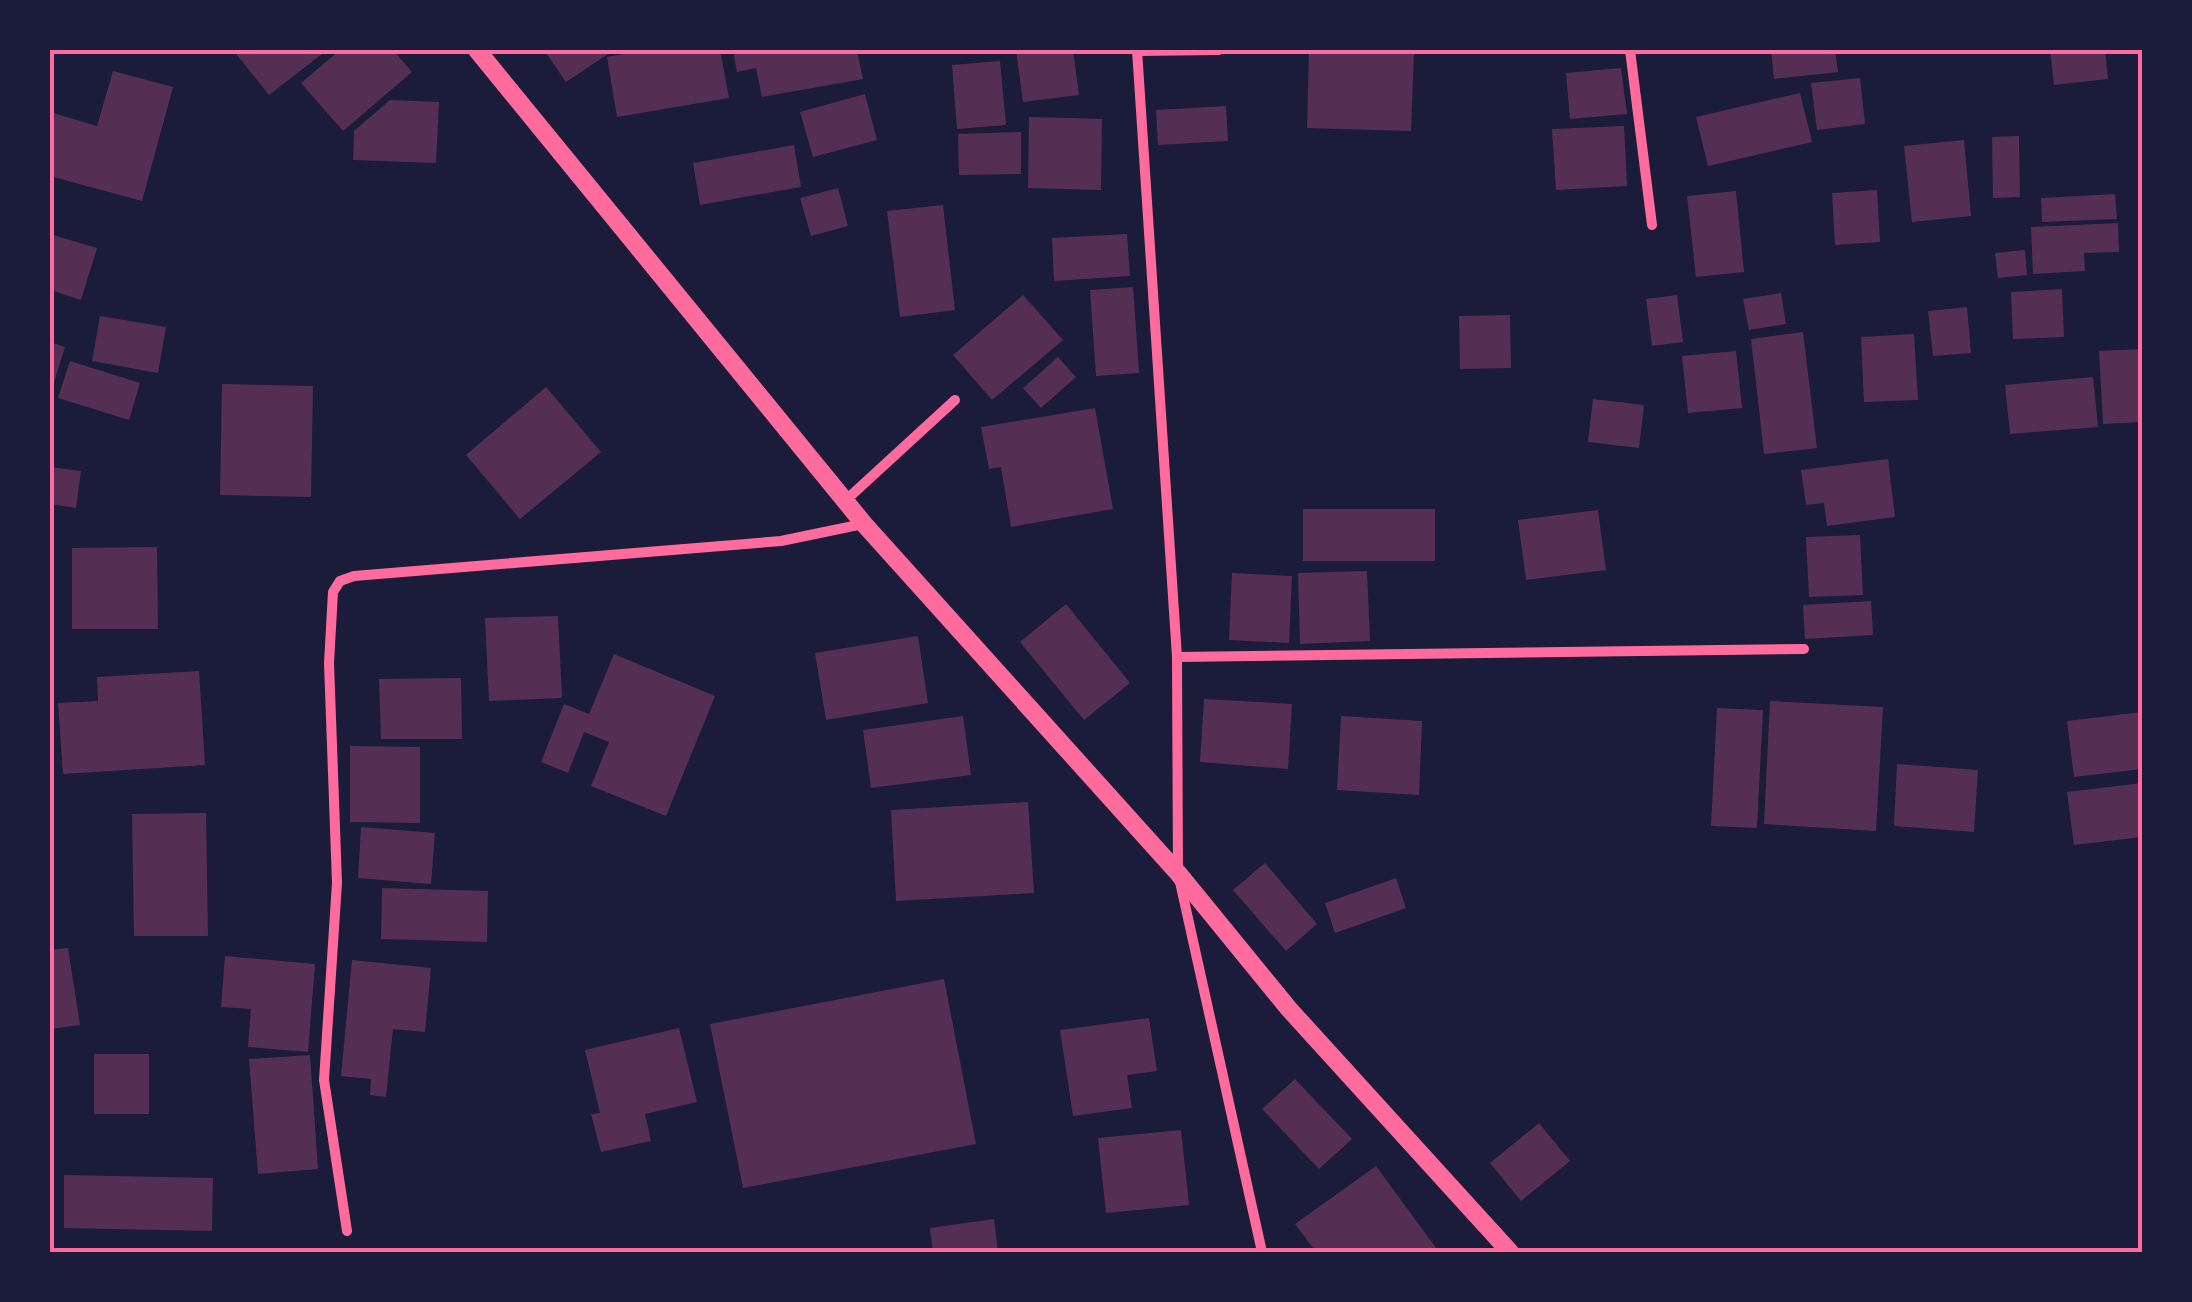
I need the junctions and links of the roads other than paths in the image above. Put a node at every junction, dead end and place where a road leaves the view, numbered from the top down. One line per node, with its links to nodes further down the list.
1 (477, 50): 7 (street)
2 (1219, 50): 4 (street)
3 (1630, 50): 5 (street)
4 (1137, 51): 10 (street)
5 (1652, 226)
6 (954, 400): 7 (street)
7 (845, 501): 8 (street)
8 (864, 524): 11 (street); 12 (street)
9 (1804, 649): 10 (street)
10 (1177, 658): 11 (street)
11 (1178, 873): 13 (street); 14 (street)
12 (347, 1232)
13 (1262, 1252)
14 (1510, 1252)

